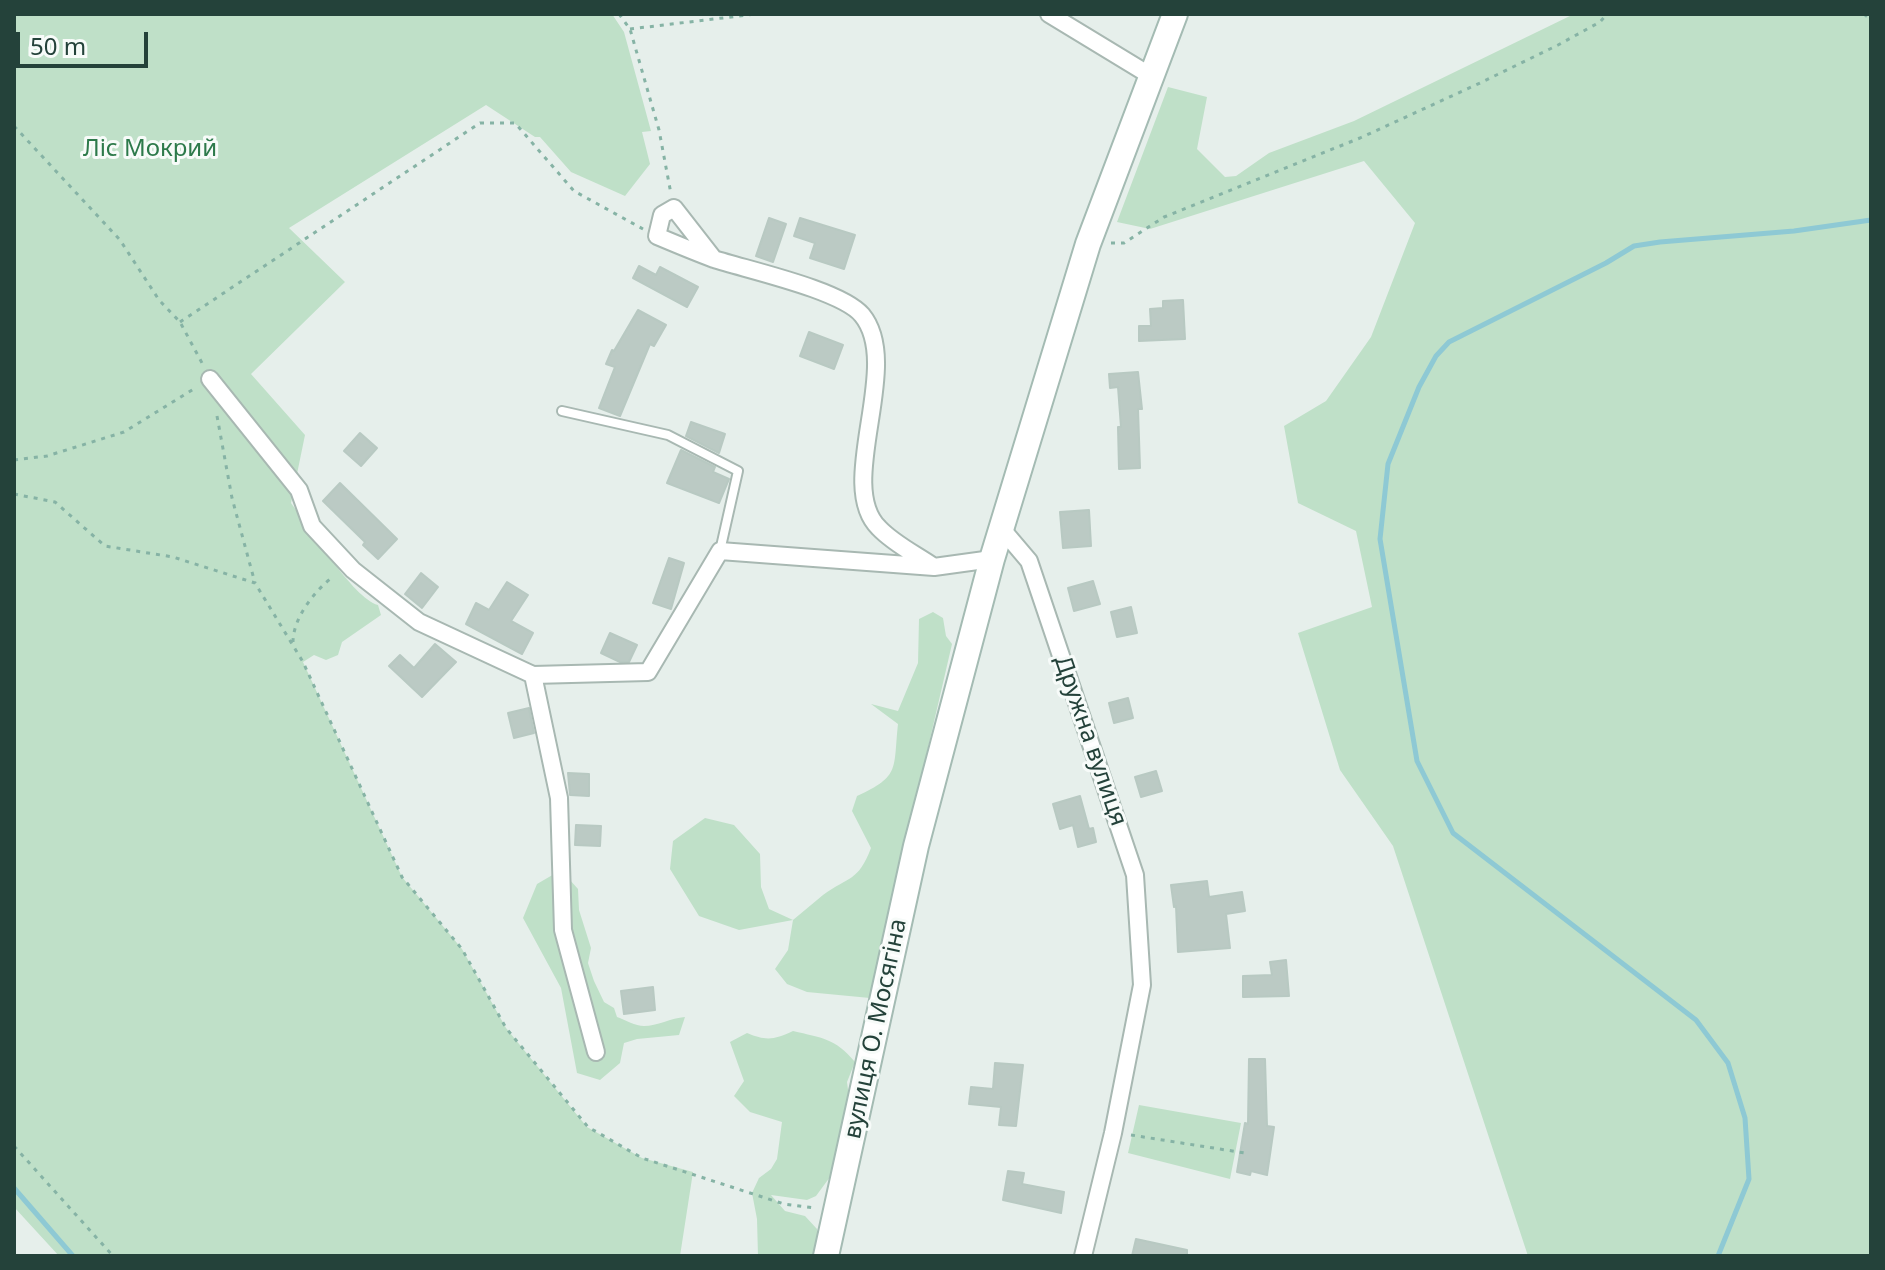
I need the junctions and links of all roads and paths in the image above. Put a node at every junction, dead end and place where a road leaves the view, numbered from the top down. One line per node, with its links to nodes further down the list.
1 (619, 14): 8 (path)
2 (756, 14): 8 (path)
3 (1049, 14): 9 (street)
4 (1175, 14): 9 (main road)
5 (1607, 14): 13 (path)
6 (1864, 14): 7 (path)
7 (1871, 20)
8 (630, 29): 11 (path)
9 (1151, 76): 13 (main road)
10 (14, 126): 15 (path)
11 (674, 208): 12 (street); 14 (street)
12 (657, 236): 14 (street); 15 (path)
13 (1088, 244): 20 (main road)
14 (713, 258): 23 (street)
15 (180, 322): 16 (path)
16 (210, 379): 18 (path); 24 (street); 25 (path)
17 (562, 411): 21 (lane)
18 (14, 460)
19 (14, 494): 25 (path)
20 (1001, 528): 22 (main road, вулиця О. Мосягіна); 29 (street, Дружна вулиця)
21 (720, 551): 23 (street); 27 (street)
22 (992, 559): 23 (street); 32 (main road, вулиця О. Мосягіна)
23 (934, 567)
24 (353, 570): 26 (path); 27 (street)
25 (255, 583): 26 (path)
26 (293, 643): 32 (path)
27 (533, 675): 28 (street)
28 (596, 1052)
29 (1113, 1133): 31 (path); 35 (street, Дружна вулиця)
30 (14, 1146): 33 (path)
31 (1245, 1153)
32 (836, 1211): 34 (main road, вулиця О. Мосягіна)
33 (113, 1256)
34 (826, 1256)
35 (1083, 1256)

